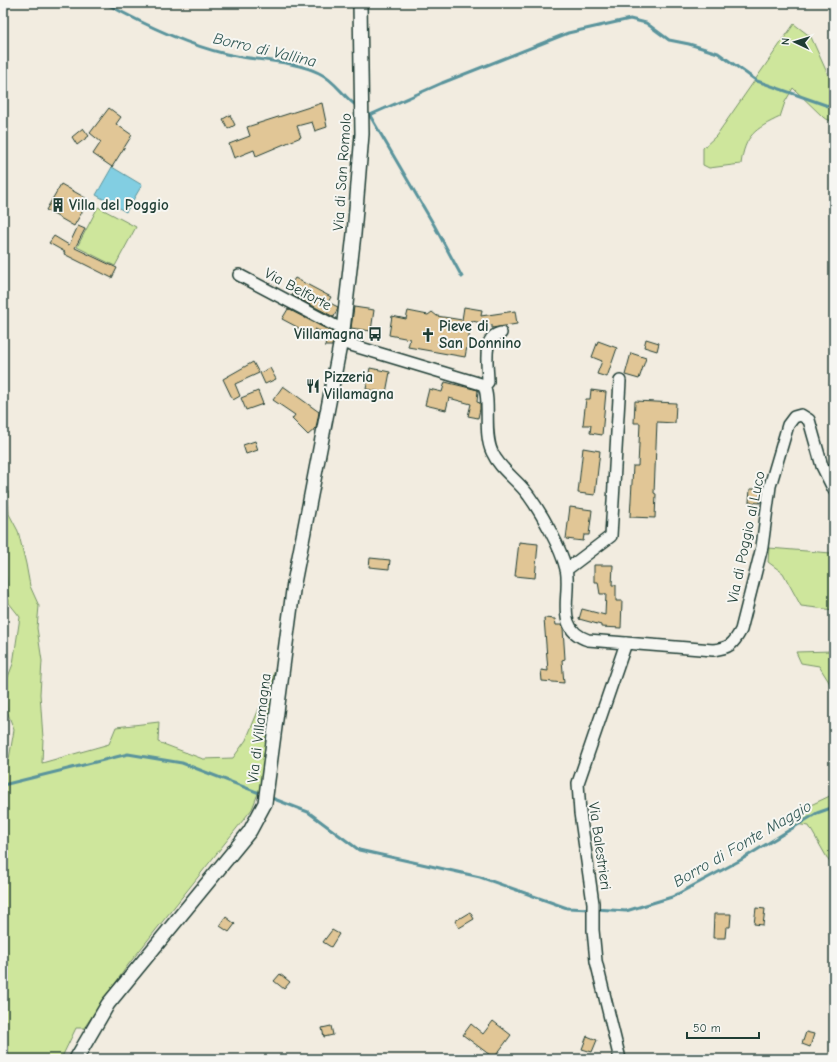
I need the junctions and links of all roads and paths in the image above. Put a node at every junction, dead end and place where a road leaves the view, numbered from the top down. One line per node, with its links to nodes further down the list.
1 (360, 3): 4 (street, Via di San Romolo)
2 (238, 275): 4 (street, Via Belforte)
3 (501, 333): 6 (street, Via di Poggio al Luco)
4 (342, 336): 6 (street, Via Belforte); 10 (street, Via di Villamagna)
5 (620, 381): 8 (street)
6 (484, 386): 8 (street, Via di Poggio al Luco)
7 (834, 490): 9 (street, Via di Poggio al Luco)
8 (566, 570): 9 (street, Via di Poggio al Luco)
9 (626, 643): 11 (street, Via Balestrieri)
10 (76, 1059)
11 (620, 1059)

